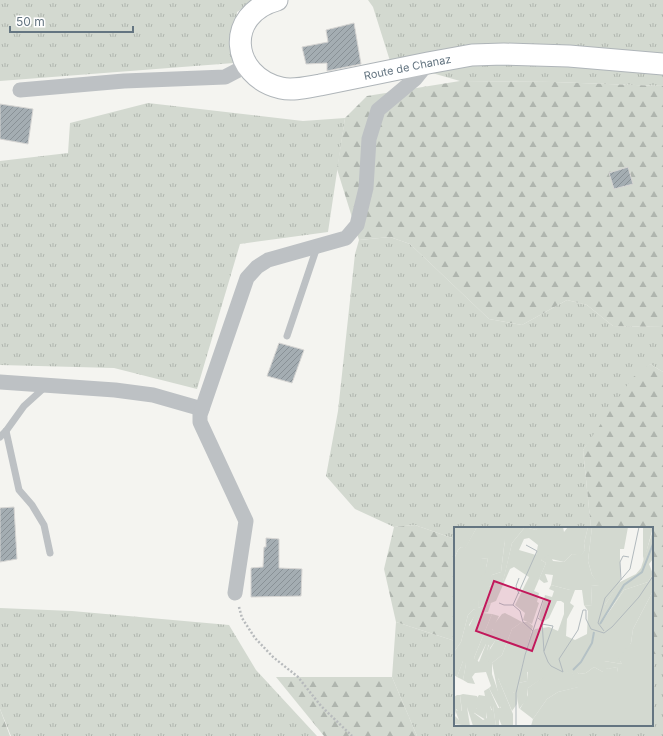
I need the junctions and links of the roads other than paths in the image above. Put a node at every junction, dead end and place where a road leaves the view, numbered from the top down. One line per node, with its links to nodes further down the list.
1 (277, 0): 4 (street)
2 (428, 62): 3 (street, Route de Chanaz); 4 (street, Route de Chanaz); 6 (street)
3 (663, 64)
4 (246, 66): 5 (street)
5 (20, 90)
6 (317, 246): 7 (lane); 10 (street)
7 (287, 336)
8 (0, 382): 9 (street)
9 (48, 384): 10 (street); 11 (lane)
10 (202, 409): 14 (street)
11 (6, 431): 12 (lane); 13 (lane)
12 (0, 437)
13 (50, 553)
14 (235, 593)

